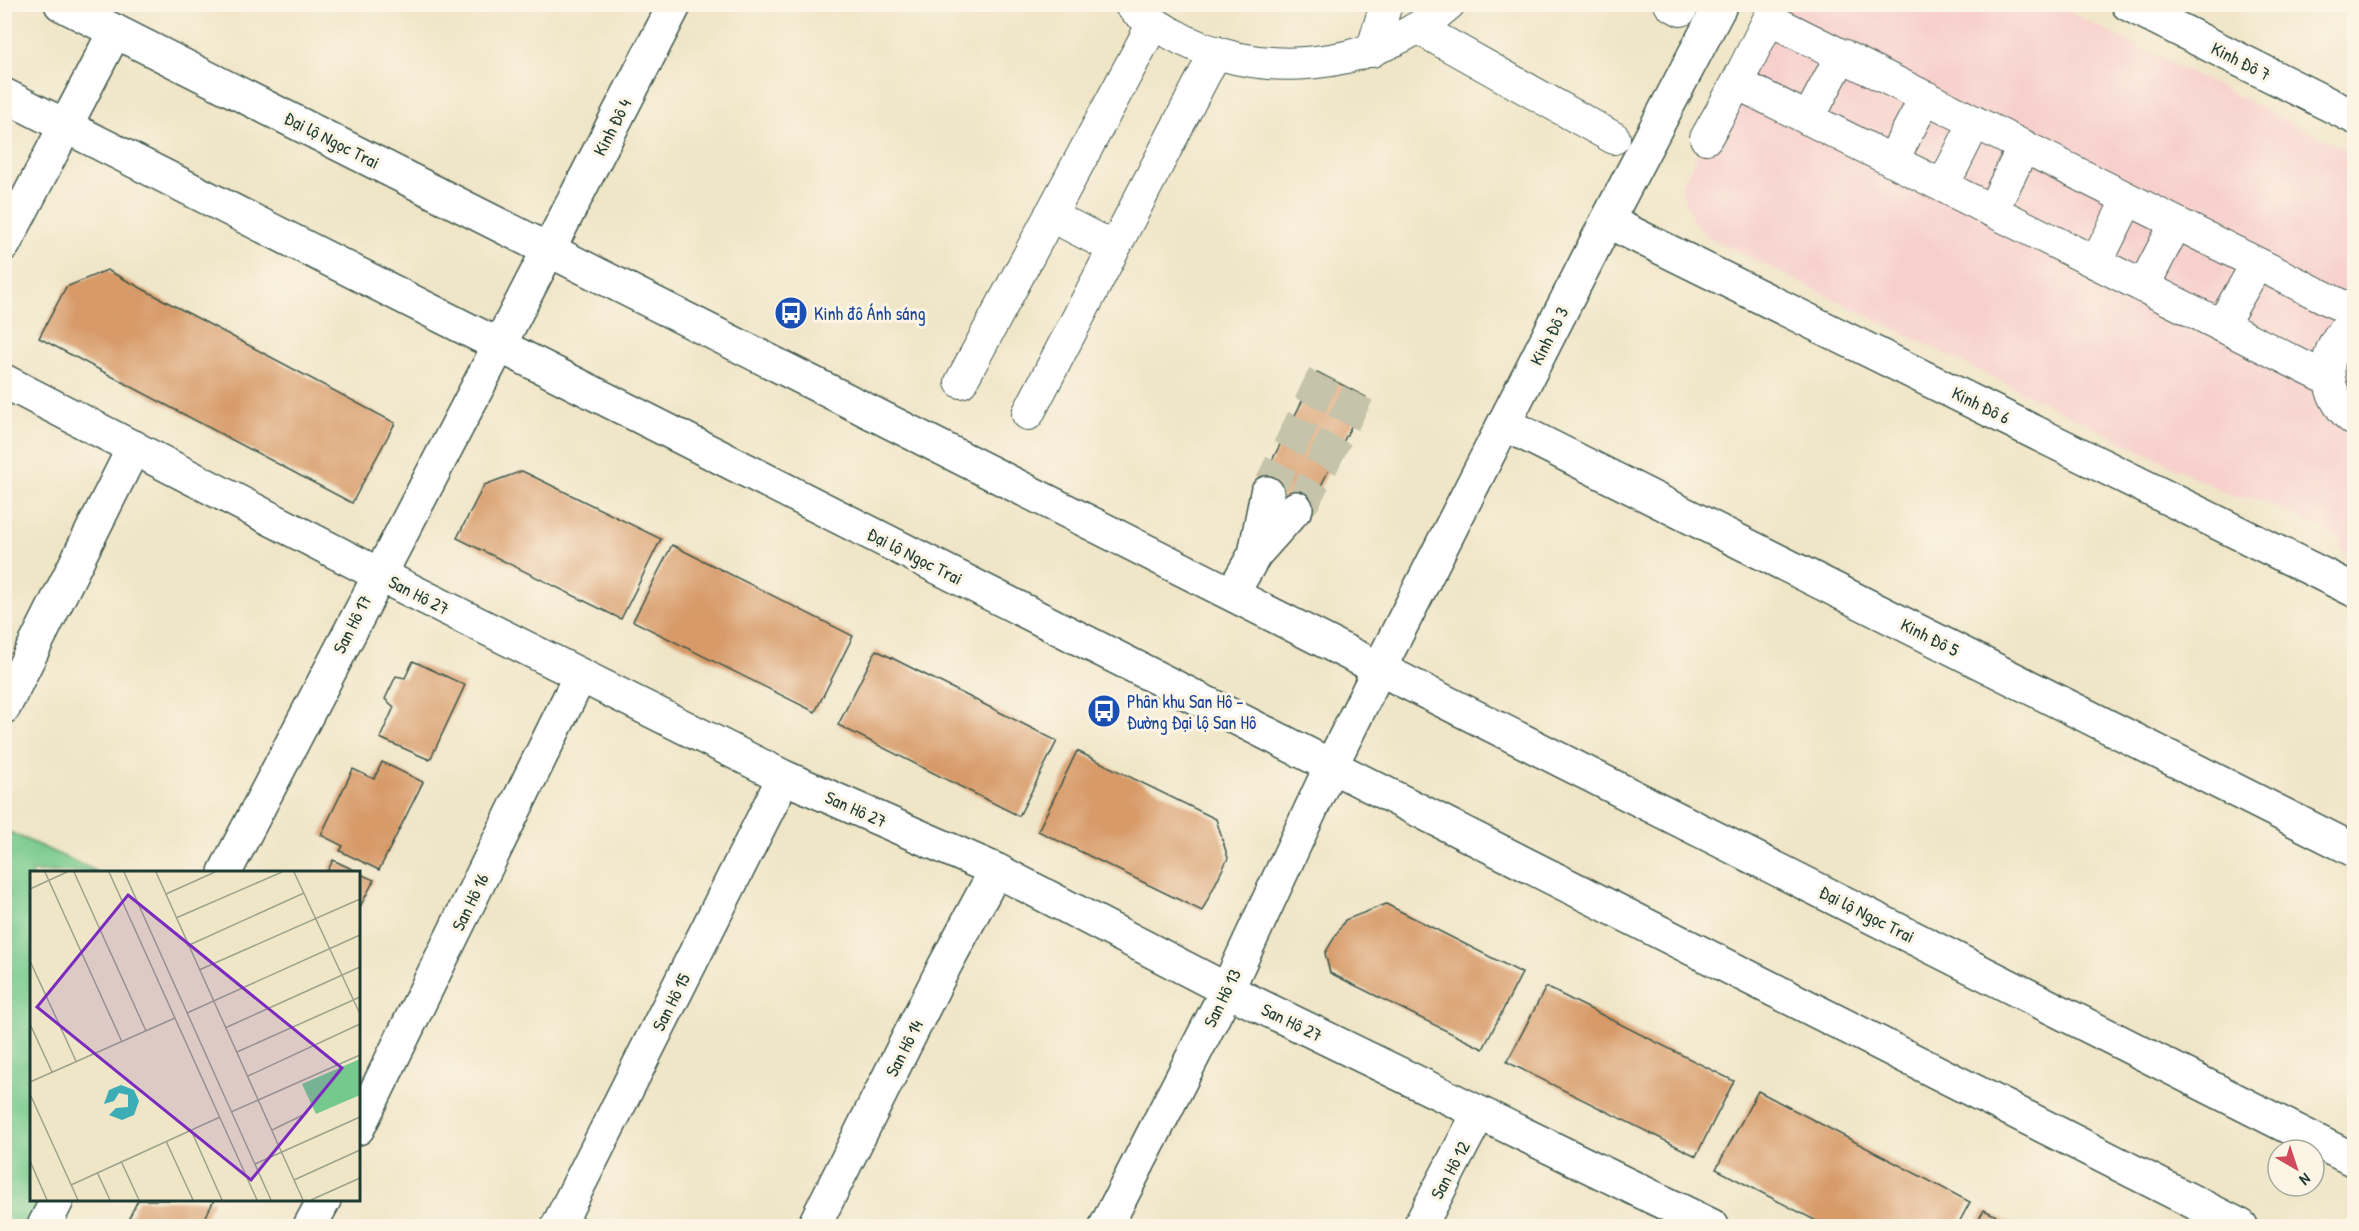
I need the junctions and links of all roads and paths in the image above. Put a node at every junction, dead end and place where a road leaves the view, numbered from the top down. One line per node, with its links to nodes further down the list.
1 (61, 4): 10 (street, Đại lộ Ngọc Trai)
2 (1386, 4): 11 (street)
3 (1449, 4): 9 (street)
4 (1721, 4): 29 (street, Kinh Đô 3)
5 (2128, 4): 17 (street, Kinh Đô 7)
6 (669, 6): 33 (street, Kinh Đô 4)
7 (1772, 12): 13 (street); 14 (street)
8 (1142, 14): 12 (street); 28 (street)
9 (1418, 28): 11 (street); 21 (street)
10 (115, 31): 20 (street); 33 (street, Đại lộ Ngọc Trai)
11 (1372, 51): 12 (street)
12 (1216, 52): 32 (street)
13 (1842, 55): 16 (street); 18 (street)
14 (1737, 83): 18 (street); 22 (street)
15 (4, 95): 20 (street, Đại lộ Ngọc Trai)
16 (1926, 97): 19 (street); 24 (street)
17 (2355, 117)
18 (1808, 119): 24 (street)
19 (1975, 122): 23 (street); 25 (street)
20 (65, 127): 31 (street); 40 (street, Đại lộ Ngọc Trai)
21 (1614, 138)
22 (1706, 138)
23 (2024, 146): 26 (street); 27 (street)
24 (1892, 161): 25 (street)
25 (1943, 186): 27 (street)
26 (2128, 199): 30 (street); 34 (street)
27 (1992, 211): 34 (street)
28 (1050, 215): 32 (street); 43 (street)
29 (1607, 221): 46 (street, Kinh Đô 3); 52 (street, Kinh Đô 6)
30 (2176, 223): 35 (street); 36 (street)
31 (4, 244)
32 (1114, 248): 44 (street)
33 (549, 249): 40 (street); 53 (street, Đại lộ Ngọc Trai)
34 (2096, 263): 36 (street)
35 (2257, 264): 37 (street); 39 (street)
36 (2144, 287): 39 (street)
37 (2355, 312)
38 (2355, 323): 41 (street)
39 (2222, 326): 41 (street)
40 (499, 346): 51 (street, San Hô 17); 57 (street, Đại lộ Ngọc Trai)
41 (2328, 379): 45 (street)
42 (4, 381): 47 (street, San Hô 27)
43 (961, 382)
44 (1028, 414)
45 (2355, 420)
46 (1505, 424): 54 (street, Kinh Đô 3); 59 (street, Kinh Đô 5)
47 (134, 447): 51 (street, San Hô 27); 56 (street)
48 (1267, 493): 50 (street)
49 (1296, 508): 50 (street)
50 (1254, 554): 53 (street)
51 (378, 574): 55 (street, San Hô 27); 61 (street, San Hô 17)
52 (2355, 590)
53 (1232, 594): 54 (street, Đại lộ Ngọc Trai)
54 (1379, 669): 57 (street); 65 (street, Đại lộ Ngọc Trai)
55 (580, 676): 58 (street, San Hô 27); 64 (street, San Hô 16)
56 (4, 707)
57 (1331, 766): 62 (street, San Hô 13); 75 (street, Đại lộ Ngọc Trai)
58 (784, 777): 60 (street, San Hô 27); 71 (street, San Hô 15)
59 (2355, 850)
60 (996, 870): 62 (street, San Hô 27); 72 (street, San Hô 14)
61 (226, 871)
62 (1227, 990): 63 (street, San Hô 27); 73 (street, San Hô 13)
63 (1479, 1113): 68 (street, San Hô 27); 74 (street, San Hô 12)
64 (360, 1124)
65 (2355, 1160)
66 (57, 1201): 69 (street)
67 (323, 1201): 70 (street)
68 (1696, 1223)
69 (44, 1227)
70 (310, 1227)
71 (558, 1227)
72 (814, 1227)
73 (1106, 1227)
74 (1420, 1227)
75 (2241, 1227)

